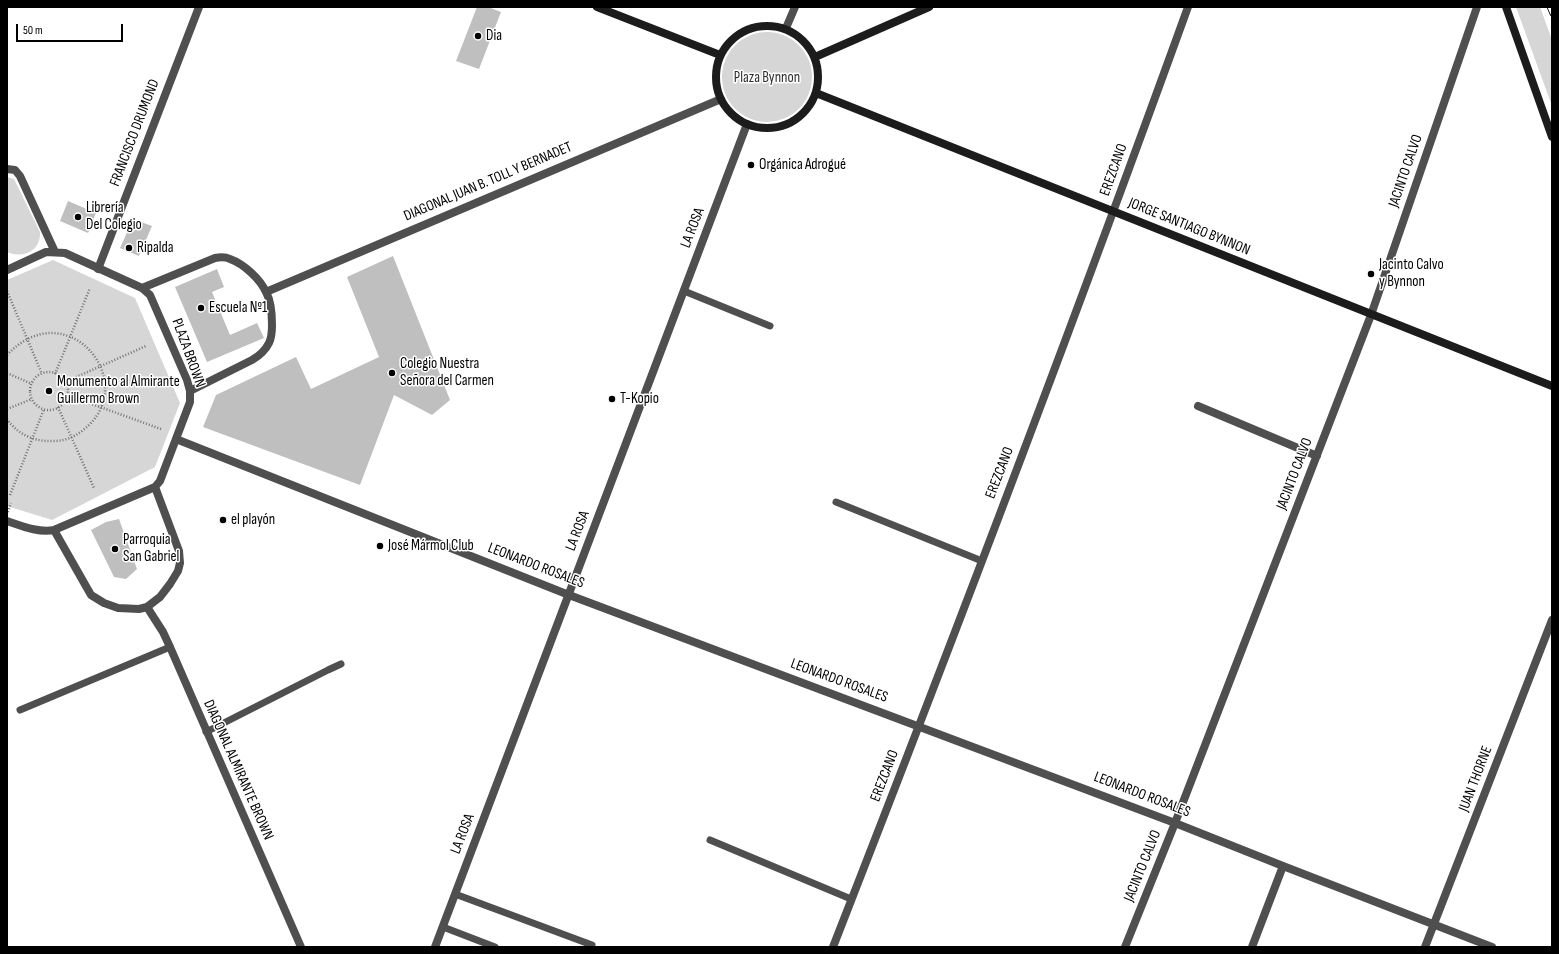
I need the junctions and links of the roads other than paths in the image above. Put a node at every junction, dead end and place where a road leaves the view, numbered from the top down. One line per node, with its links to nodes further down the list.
1 (200, 7): 18 (street, FRANCISCO DRUMOND)
2 (597, 7): 9 (street)
3 (795, 7): 8 (street)
4 (929, 7): 10 (street)
5 (1188, 7): 16 (street, EREZCANO)
6 (1477, 7): 23 (street, JACINTO CALVO)
7 (1506, 7): 14 (street)
8 (786, 28): 9 (street); 10 (street)
9 (720, 55): 12 (street)
10 (815, 58): 11 (street)
11 (816, 93): 13 (street); 16 (street, JORGE SANTIAGO BYNNON)
12 (721, 99): 13 (street); 22 (street, DIAGONAL JUAN B. TOLL Y BERNADET)
13 (747, 124): 21 (street, LA ROSA)
14 (1552, 137)
15 (7, 169): 17 (street)
16 (1114, 212): 23 (street, JORGE SANTIAGO BYNNON); 34 (street, EREZCANO)
17 (55, 252): 18 (street, PLAZA BROWN); 19 (street)
18 (98, 269): 20 (street, PLAZA BROWN)
19 (7, 270)
20 (142, 288): 22 (street); 26 (street, PLAZA BROWN)
21 (684, 291): 24 (lane); 35 (street, LA ROSA)
22 (266, 292): 26 (street)
23 (1371, 315): 25 (street, JORGE SANTIAGO BYNNON); 29 (street, JACINTO CALVO)
24 (770, 326)
25 (1552, 386)
26 (190, 391): 28 (street, PLAZA BROWN)
27 (1198, 406): 29 (street)
28 (176, 439): 30 (street, PLAZA BROWN); 35 (street, LEONARDO ROSALES)
29 (1317, 456): 43 (street, JACINTO CALVO)
30 (155, 487): 33 (street); 36 (street)
31 (836, 502): 34 (lane)
32 (7, 521): 33 (street)
33 (54, 530): 36 (street)
34 (982, 561): 41 (street, EREZCANO)
35 (569, 595): 41 (street, LEONARDO ROSALES); 46 (street, LA ROSA)
36 (147, 606): 38 (street, DIAGONAL ALMIRANTE BROWN)
37 (1552, 620): 48 (street, JUAN THORNE)
38 (170, 647): 40 (lane); 42 (street, DIAGONAL ALMIRANTE BROWN)
39 (341, 664): 42 (lane)
40 (20, 710)
41 (919, 726): 43 (street, LEONARDO ROSALES); 47 (street, EREZCANO)
42 (206, 732): 51 (street, DIAGONAL ALMIRANTE BROWN)
43 (1175, 823): 45 (street, LEONARDO ROSALES); 55 (street, JACINTO CALVO)
44 (710, 840): 47 (lane)
45 (1283, 866): 48 (street, LEONARDO ROSALES); 56 (street)
46 (455, 894): 49 (street, LA ROSA); 50 (lane)
47 (852, 899): 54 (street, EREZCANO)
48 (1434, 925): 57 (street, JUAN THORNE); 58 (street, LEONARDO ROSALES)
49 (442, 927): 52 (street, LA ROSA); 53 (lane)
50 (592, 945)
51 (301, 947)
52 (435, 947)
53 (495, 947)
54 (832, 947)
55 (1125, 947)
56 (1252, 947)
57 (1425, 947)
58 (1492, 947)

